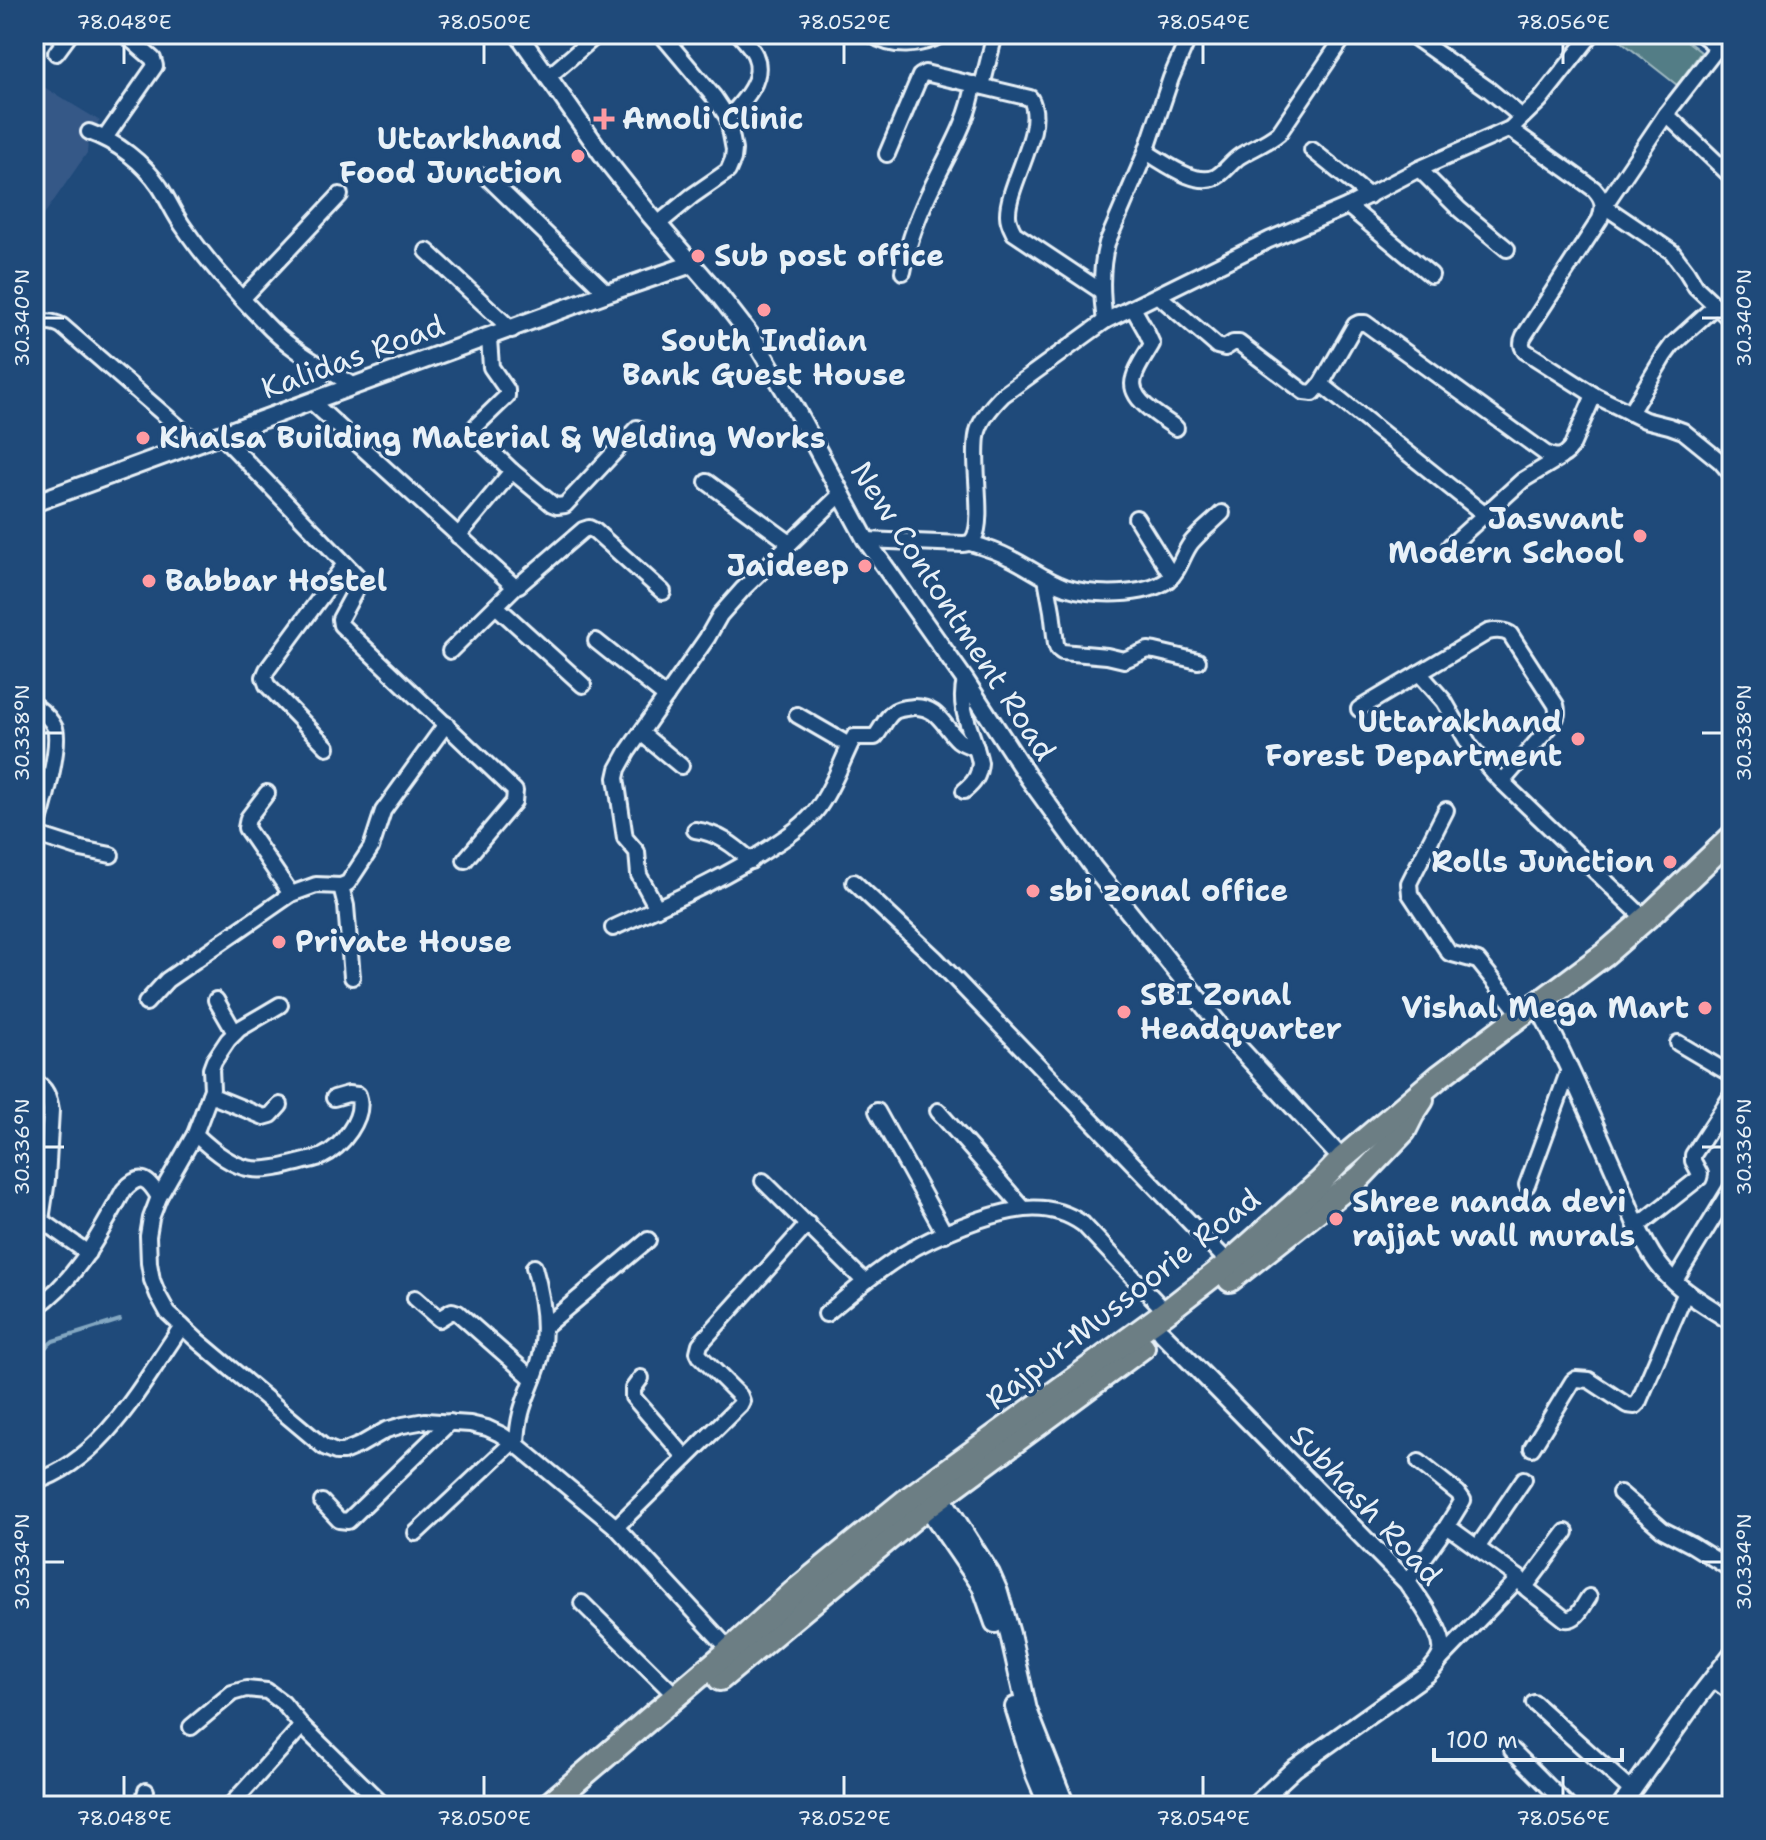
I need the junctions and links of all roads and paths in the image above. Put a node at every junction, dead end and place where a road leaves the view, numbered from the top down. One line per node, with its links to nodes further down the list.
1 (70, 34): 16 (street)
2 (124, 34): 25 (street)
3 (518, 34): 18 (street, New Contontment Road)
4 (598, 34): 18 (street)
5 (661, 34): 22 (street)
6 (739, 34): 22 (street)
7 (871, 34): 8 (street)
8 (943, 34)
9 (995, 34): 19 (street)
10 (1190, 34): 27 (street)
11 (1346, 34): 27 (street)
12 (1410, 34): 21 (street)
13 (1701, 34): 15 (street)
14 (1590, 35): 21 (street)
15 (1718, 47): 17 (street); 20 (street)
16 (56, 53)
17 (1732, 58)
18 (548, 77): 36 (street, New Contontment Road)
19 (978, 85): 28 (street); 40 (street); 42 (street)
20 (1666, 114): 31 (street); 35 (street)
21 (1522, 117): 23 (street)
22 (728, 118): 36 (street)
23 (1510, 129): 29 (street); 35 (street)
24 (89, 132): 25 (street)
25 (105, 138): 45 (street)
26 (1312, 150): 33 (street)
27 (1146, 152): 42 (street)
28 (887, 154)
29 (1419, 169): 33 (street); 37 (street)
30 (486, 176): 43 (street)
31 (1732, 177)
32 (340, 195): 45 (street)
33 (1369, 196): 34 (street)
34 (1348, 206): 41 (street); 44 (street)
35 (1604, 206): 46 (street); 55 (street)
36 (658, 224): 39 (street, New Contontment Road)
37 (1507, 249)
38 (427, 251): 51 (street)
39 (692, 264): 43 (street, Kalidas Road); 66 (street, New Contontment Road)
40 (903, 272)
41 (1431, 275)
42 (1101, 291): 48 (street)
43 (607, 293): 51 (street, Kalidas Road)
44 (1159, 296): 47 (street); 53 (street)
45 (243, 298): 54 (street)
46 (1714, 307): 49 (street); 57 (street)
47 (1133, 308): 48 (street); 59 (street)
48 (1105, 321): 74 (street)
49 (1732, 321)
50 (34, 328): 61 (street)
51 (512, 330): 52 (street, Kalidas Road)
52 (489, 338): 54 (street, Kalidas Road); 63 (street)
53 (1321, 384): 62 (street); 69 (street)
54 (354, 386): 56 (street, Kalidas Road)
55 (1594, 395): 57 (street); 62 (street)
56 (313, 403): 60 (street, Kalidas Road); 71 (street)
57 (1630, 413): 64 (street)
58 (637, 428): 63 (street)
59 (1176, 428)
60 (221, 435): 61 (street, Kalidas Road); 76 (street)
61 (197, 443): 67 (street, Kalidas Road)
62 (1561, 457): 69 (street)
63 (512, 471): 71 (street)
64 (1732, 475)
65 (707, 482): 73 (street)
66 (841, 494): 72 (street, New Contontment Road); 73 (street)
67 (34, 503)
68 (1222, 513): 77 (street)
69 (1484, 514): 75 (street)
70 (1136, 518): 77 (street)
71 (458, 536): 79 (street)
72 (866, 540): 74 (street); 86 (street, New Contontment Road)
73 (790, 543): 88 (street)
74 (970, 543): 78 (street)
75 (1450, 546)
76 (345, 564): 92 (street); 95 (street)
77 (1172, 576): 78 (street)
78 (1046, 578): 84 (street)
79 (516, 586): 80 (street); 81 (street)
80 (663, 592)
81 (496, 606): 83 (street); 87 (street)
82 (596, 641): 88 (street)
83 (450, 651)
84 (1198, 661)
85 (1419, 673): 90 (street); 98 (street); 98 (street)
86 (965, 680): 96 (street); 132 (street, New Contontment Road)
87 (583, 685)
88 (666, 697): 93 (street)
89 (34, 705): 103 (street)
90 (1359, 709)
91 (797, 715): 94 (street)
92 (446, 724): 107 (street); 110 (street)
93 (641, 733): 97 (street); 112 (street)
94 (860, 740): 96 (street); 108 (street)
95 (327, 747)
96 (976, 748): 99 (street)
97 (681, 766)
98 (1502, 782): 113 (street)
99 (964, 791)
100 (267, 793): 111 (street)
101 (1446, 810): 119 (street)
102 (695, 830): 108 (street)
103 (35, 836): 106 (street)
104 (1732, 837): 113 (main road, Rajpur-Mussoorie Road)
105 (1732, 854): 119 (main road, Rajpur-Mussoorie Road)
106 (111, 855)
107 (465, 860)
108 (751, 861): 112 (street)
109 (854, 882): 145 (street)
110 (341, 886): 111 (street); 115 (street)
111 (291, 894): 117 (street)
112 (657, 908): 114 (street)
113 (1645, 919): 119 (main road, Rajpur-Mussoorie Road)
114 (613, 928)
115 (352, 977)
116 (216, 1000): 120 (street)
117 (146, 1003)
118 (280, 1005): 120 (street)
119 (1531, 1014): 122 (street); 133 (main road, Rajpur-Mussoorie Road)
120 (235, 1033): 125 (street)
121 (1678, 1043): 123 (street)
122 (1570, 1067): 136 (street); 141 (street)
123 (1732, 1075)
124 (34, 1081): 144 (street)
125 (210, 1095): 128 (street); 131 (street)
126 (1732, 1095): 141 (street)
127 (334, 1098): 131 (street)
128 (280, 1105)
129 (877, 1111): 142 (street)
130 (938, 1111): 139 (street)
131 (195, 1134): 138 (street)
132 (1326, 1140): 133 (street, New Contontment Road); 135 (street)
133 (1350, 1165): 135 (main road, Rajpur-Mussoorie Road); 152 (main road, Rajpur-Mussoorie Road)
134 (763, 1181): 140 (street)
135 (1321, 1181): 145 (main road, Rajpur-Mussoorie Road)
136 (1527, 1185)
137 (1732, 1187): 148 (street)
138 (159, 1197): 144 (street); 154 (street)
139 (1024, 1209): 142 (street); 152 (street)
140 (808, 1224): 147 (street); 161 (street)
141 (1638, 1226): 148 (street)
142 (945, 1234): 147 (street)
143 (648, 1240): 155 (street)
144 (88, 1253): 150 (street)
145 (1229, 1263): 152 (main road, Rajpur-Mussoorie Road)
146 (534, 1267): 155 (street)
147 (864, 1281): 151 (street)
148 (1680, 1287): 153 (street); 160 (street)
149 (415, 1298): 157 (street)
150 (34, 1309)
151 (826, 1314)
152 (1164, 1322): 166 (main road, Rajpur-Mussoorie Road); 174 (street, Subhash Road)
153 (1732, 1322)
154 (182, 1326): 158 (street); 164 (street)
155 (544, 1327): 157 (street)
156 (641, 1378): 161 (street)
157 (533, 1379): 159 (street)
158 (450, 1422): 159 (street); 167 (street)
159 (515, 1443): 169 (street); 171 (street)
160 (1532, 1448)
161 (686, 1458): 169 (street)
162 (1419, 1462): 168 (street)
163 (1524, 1479): 172 (street)
164 (34, 1482)
165 (1620, 1493): 173 (street)
166 (929, 1494): 178 (main road, Rajpur-Mussoorie Road); 194 (main road, Rajpur-Mussoorie Road); 195 (main road); 196 (main road)
167 (322, 1502)
168 (1447, 1526): 172 (street); 174 (street)
169 (616, 1527): 178 (street)
170 (1566, 1532): 175 (street)
171 (416, 1533)
172 (1477, 1548): 175 (street)
173 (1732, 1570)
174 (1407, 1582): 180 (street, Subhash Road)
175 (1522, 1582): 176 (street); 180 (street)
176 (1589, 1597)
177 (582, 1603): 183 (street)
178 (730, 1650): 183 (main road, Rajpur-Mussoorie Road)
179 (1732, 1654): 181 (street)
180 (1434, 1667): 197 (street)
181 (1713, 1679): 182 (street); 189 (street)
182 (1732, 1693)
183 (676, 1696): 193 (main road, Rajpur-Mussoorie Road)
184 (1534, 1703): 189 (street)
185 (302, 1726): 186 (street); 191 (street); 192 (street)
186 (191, 1727)
187 (1512, 1750): 198 (street)
188 (146, 1791): 190 (street)
189 (1632, 1791): 199 (street)
190 (142, 1806)
191 (230, 1806)
192 (384, 1806)
193 (547, 1806)
194 (569, 1806)
195 (1049, 1806)
196 (1065, 1806)
197 (1254, 1806)
198 (1568, 1806)
199 (1621, 1806)

